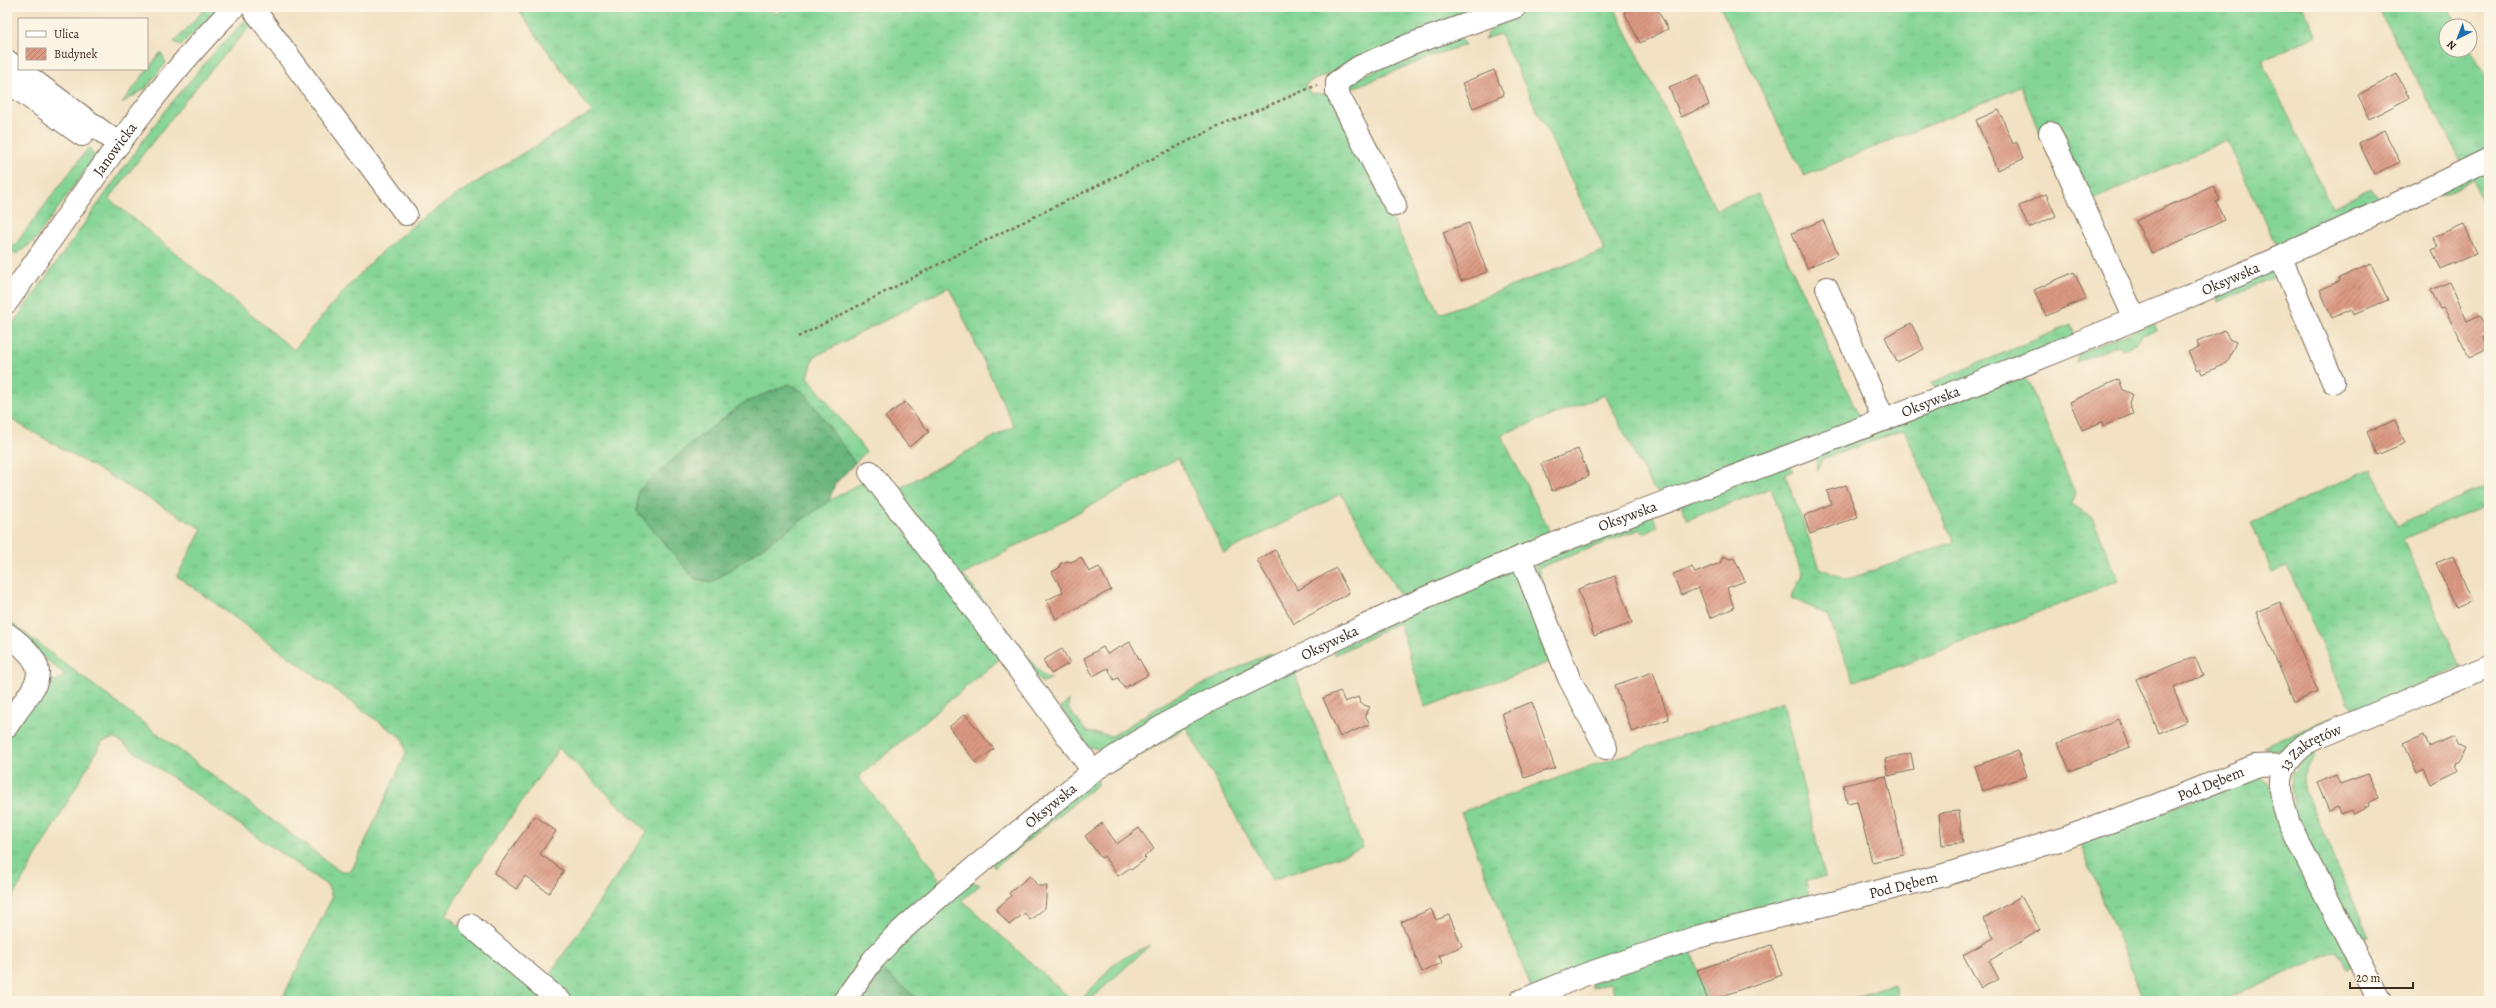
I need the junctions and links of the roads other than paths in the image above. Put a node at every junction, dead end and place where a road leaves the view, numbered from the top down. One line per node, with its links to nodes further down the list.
1 (234, 7): 7 (street, Janowicka)
2 (252, 7): 10 (street)
3 (1515, 7): 9 (street)
4 (7, 61): 7 (street)
5 (7, 81): 7 (street)
6 (2050, 133): 14 (street)
7 (115, 150): 13 (street, Janowicka)
8 (2489, 159): 11 (street, Oksywska)
9 (1394, 205)
10 (406, 214)
11 (2281, 258): 14 (street, Oksywska); 15 (street)
12 (1827, 288): 16 (street)
13 (7, 302)
14 (2135, 319): 16 (street, Oksywska)
15 (2333, 382)
16 (1884, 420): 18 (street, Oksywska)
17 (870, 472): 24 (street)
18 (1522, 557): 22 (street); 24 (street, Oksywska)
19 (7, 634): 21 (street)
20 (2489, 666): 23 (street, 13 Zakrętów)
21 (7, 726)
22 (1606, 748)
23 (2284, 765): 28 (street, Pod Dębem); 29 (street, 13 Zakrętów)
24 (1093, 771): 27 (street, Oksywska)
25 (470, 925): 26 (street)
26 (560, 1001)
27 (844, 1001)
28 (1520, 1001)
29 (2380, 1001)

